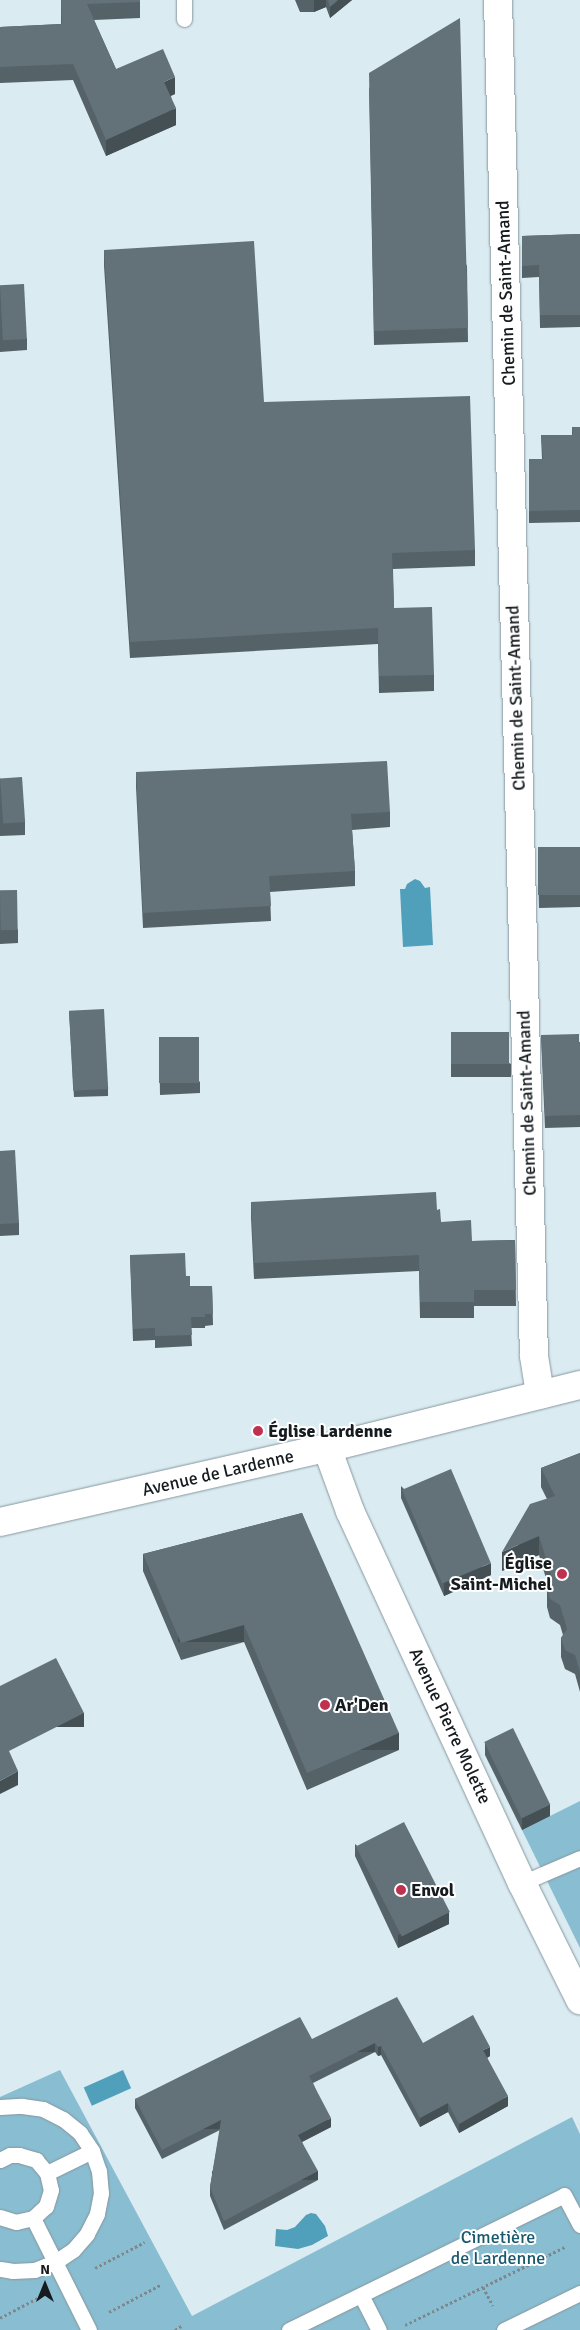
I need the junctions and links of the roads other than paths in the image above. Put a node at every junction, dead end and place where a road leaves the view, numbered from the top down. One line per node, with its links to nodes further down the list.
1 (184, 0): 3 (lane)
2 (498, 0): 5 (street, Chemin de Saint-Amand)
3 (184, 19)
4 (580, 1385): 5 (street, Avenue de Lardenne)
5 (540, 1396): 6 (street, Avenue de Lardenne)
6 (327, 1448): 7 (street, Avenue de Lardenne); 9 (street, Avenue Pierre Molette)
7 (0, 1522)
8 (580, 1858): 9 (lane)
9 (522, 1883): 10 (street, Avenue Pierre Molette)
10 (580, 2000)
11 (0, 2107): 12 (lane)
12 (92, 2151): 14 (lane); 18 (lane)
13 (1, 2157): 14 (lane)
14 (47, 2173): 16 (lane)
15 (0, 2216): 16 (lane)
16 (33, 2218): 18 (lane)
17 (580, 2225): 21 (lane)
18 (55, 2262): 19 (lane); 22 (lane)
19 (0, 2269)
20 (580, 2293): 25 (lane)
21 (361, 2295): 23 (lane); 24 (lane)
22 (87, 2327)
23 (289, 2330)
24 (378, 2330)
25 (504, 2330)

